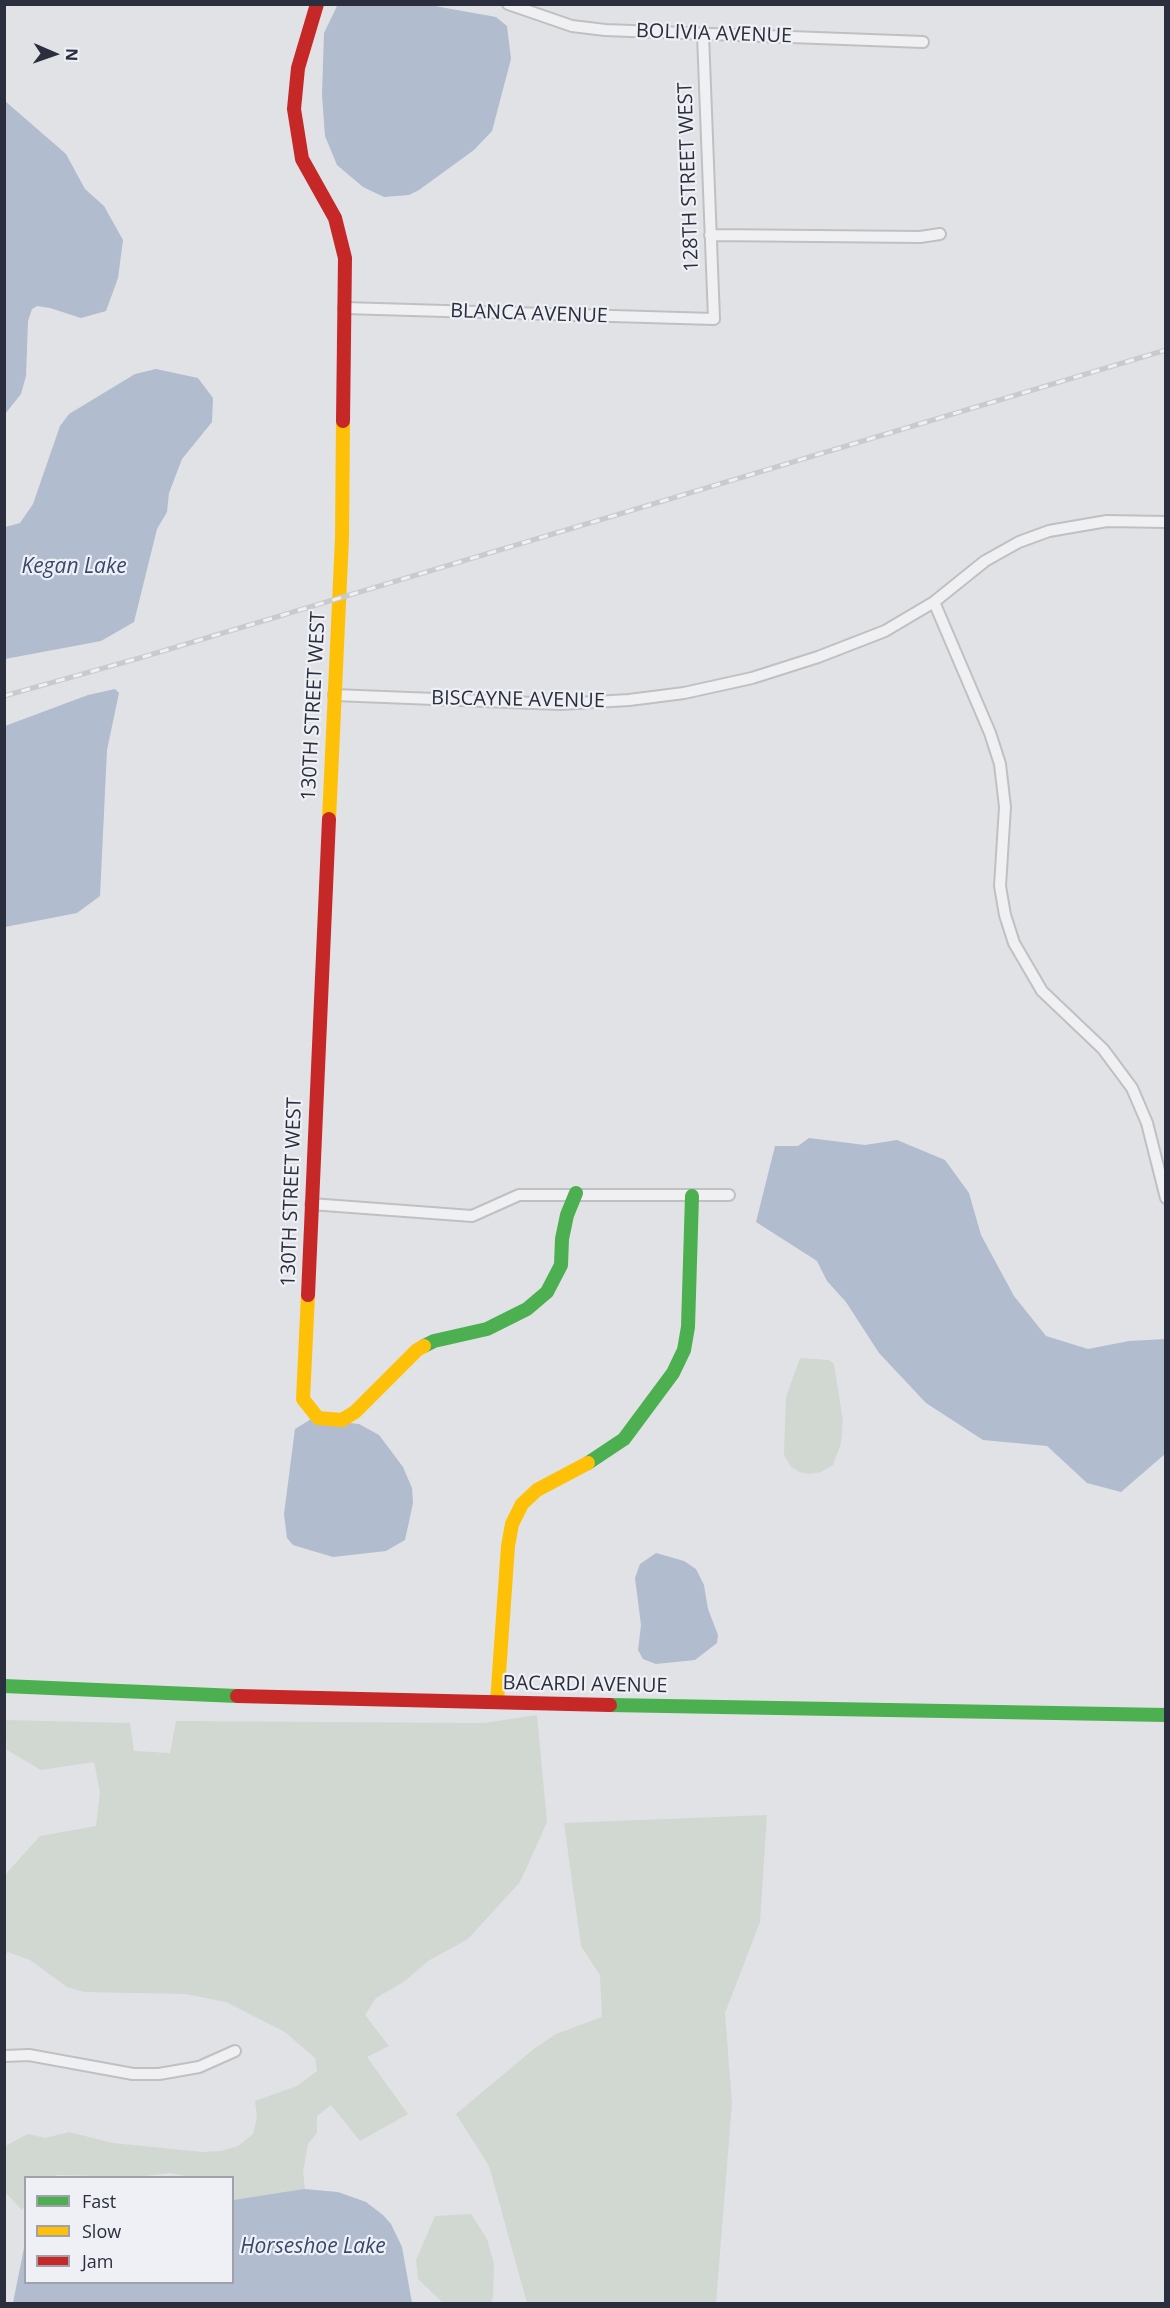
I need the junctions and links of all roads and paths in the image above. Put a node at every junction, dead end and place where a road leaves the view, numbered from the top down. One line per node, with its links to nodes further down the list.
1 (317, 4): 7 (street, 130TH STREET WEST)
2 (508, 4): 3 (street, BOLIVIA AVENUE)
3 (703, 34): 4 (street, BOLIVIA AVENUE); 6 (street, 128TH STREET WEST)
4 (923, 42)
5 (940, 234): 6 (street)
6 (710, 235): 8 (street, 128TH STREET WEST)
7 (344, 308): 8 (street, BLANCA AVENUE); 11 (street, 130TH STREET WEST)
8 (714, 319)
9 (1166, 522): 10 (street, BISCAYNE AVENUE)
10 (934, 602): 11 (street, BISCAYNE AVENUE); 15 (street)
11 (334, 695): 16 (street, 130TH STREET WEST)
12 (576, 1193): 14 (street); 16 (street); 16 (street, 130TH STREET WEST)
13 (729, 1195): 14 (street)
14 (692, 1196): 18 (street)
15 (1166, 1198)
16 (311, 1204)
17 (4, 1686): 18 (street, BACARDI AVENUE)
18 (497, 1702): 19 (street, BACARDI AVENUE)
19 (1166, 1715)
20 (235, 2051): 21 (street)
21 (4, 2056)

